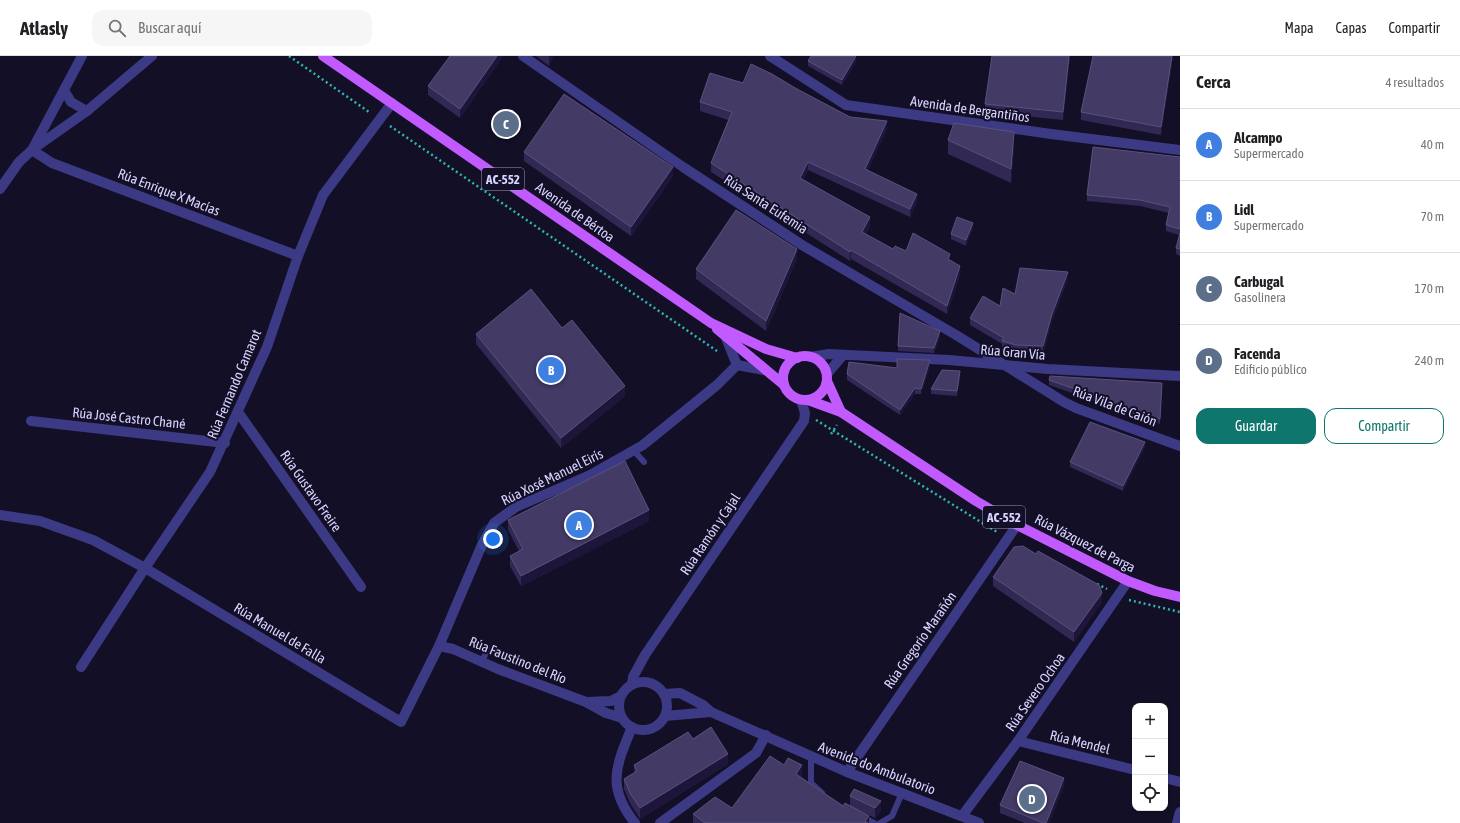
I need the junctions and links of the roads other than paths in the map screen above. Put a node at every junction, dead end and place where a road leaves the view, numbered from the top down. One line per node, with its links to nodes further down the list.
1 (82, 56): 6 (street)
2 (152, 56): 8 (street)
3 (323, 56): 7 (main road, Avenida de Bértoa / AC-552)
4 (523, 56): 18 (street, Rúa Santa Eufemia)
5 (770, 56): 10 (street, Avenida de Bergantiños)
6 (64, 90): 8 (street); 9 (street)
7 (392, 103): 12 (street, Rúa Fernando Camarot); 13 (main road, Avenida de Bértoa / AC-552)
8 (87, 111): 9 (street)
9 (32, 150): 11 (street); 12 (street, Rúa Enrique X Macías)
10 (1180, 150)
11 (0, 189)
12 (298, 256): 25 (street, Rúa Fernando Camarot)
13 (711, 323): 14 (main road, Avenida de Bértoa / AC-552); 17 (main road, Avenida de Bértoa / AC-552)
14 (726, 338): 19 (street); 20 (main road, Avenida de Bértoa / AC-552)
15 (843, 355): 16 (street, Rúa Gran Vía); 18 (street, Rúa Gran Vía); 22 (street)
16 (810, 356): 17 (main road, AC-552); 22 (main road)
17 (797, 358): 23 (main road)
18 (1001, 364): 21 (street, Rúa Gran Vía); 29 (street, Rúa Vila de Caión)
19 (737, 365): 20 (street); 30 (street, Rúa Xosé Manuel Eirís)
20 (764, 370): 23 (main road, Avenida de Bértoa / AC-552)
21 (1180, 376)
22 (827, 378): 24 (main road); 26 (main road)
23 (784, 385): 24 (main road, AC-552)
24 (804, 400): 26 (main road, Rúa Vázquez de Parga / AC-552); 42 (street, Rúa Ramón y Cajal)
25 (238, 412): 28 (street, Rúa Fernando Camarot); 36 (street, Rúa Gustavo Freire)
26 (841, 412): 33 (main road, Rúa Vázquez de Parga / AC-552)
27 (31, 421): 28 (street, Rúa José Castro Chané)
28 (225, 443): 34 (street, Rúa Fernando Camarot)
29 (1180, 446)
30 (634, 451): 31 (lane); 38 (street, Rúa Xosé Manuel Eirís)
31 (644, 462)
32 (0, 515): 34 (street, Rúa Manuel de Falla)
33 (1017, 525): 35 (main road, Rúa Vázquez de Parga / AC-552); 55 (street, Rúa Gregorio Marañón)
34 (145, 568): 41 (street, Rúa Fernando Camarot); 49 (street, Rúa Manuel de Falla)
35 (1128, 581): 37 (main road, Rúa Vázquez de Parga / AC-552); 52 (street, Rúa Severo Ochoa)
36 (361, 587)
37 (1180, 597)
38 (439, 646): 40 (street, Rúa Faustino del Río); 49 (street, Rúa Xosé Manuel Eirís)
39 (488, 649): 40 (lane)
40 (482, 661): 45 (street, Rúa Faustino del Río)
41 (81, 667)
42 (632, 684): 43 (street); 44 (street)
43 (664, 694): 46 (street, Avenida do Ambulatorio); 47 (street)
44 (621, 696): 45 (street, Rúa Faustino del Río); 48 (street)
45 (586, 702): 48 (street, Rúa Faustino del Río)
46 (710, 712): 47 (street, Avenida do Ambulatorio); 51 (street, Avenida do Ambulatorio)
47 (665, 716): 50 (street)
48 (622, 718): 50 (street)
49 (401, 722)
50 (632, 727): 63 (street)
51 (766, 735): 53 (street, Avenida do Ambulatorio); 64 (street)
52 (1018, 741): 54 (street, Rúa Mendel); 62 (street, Rúa Severo Ochoa)
53 (811, 757): 55 (street, Avenida do Ambulatorio); 59 (lane)
54 (1132, 769)
55 (847, 772): 58 (street, Avenida do Ambulatorio)
56 (1168, 779): 57 (street)
57 (1180, 782)
58 (902, 793): 62 (street, Avenida do Ambulatorio); 66 (lane)
59 (828, 797)
60 (854, 812): 65 (lane)
61 (1180, 812): 68 (street)
62 (962, 816): 67 (street, Avenida do Ambulatorio)
63 (635, 823)
64 (660, 823)
65 (874, 823)
66 (880, 823)
67 (979, 823)
68 (1177, 823)

